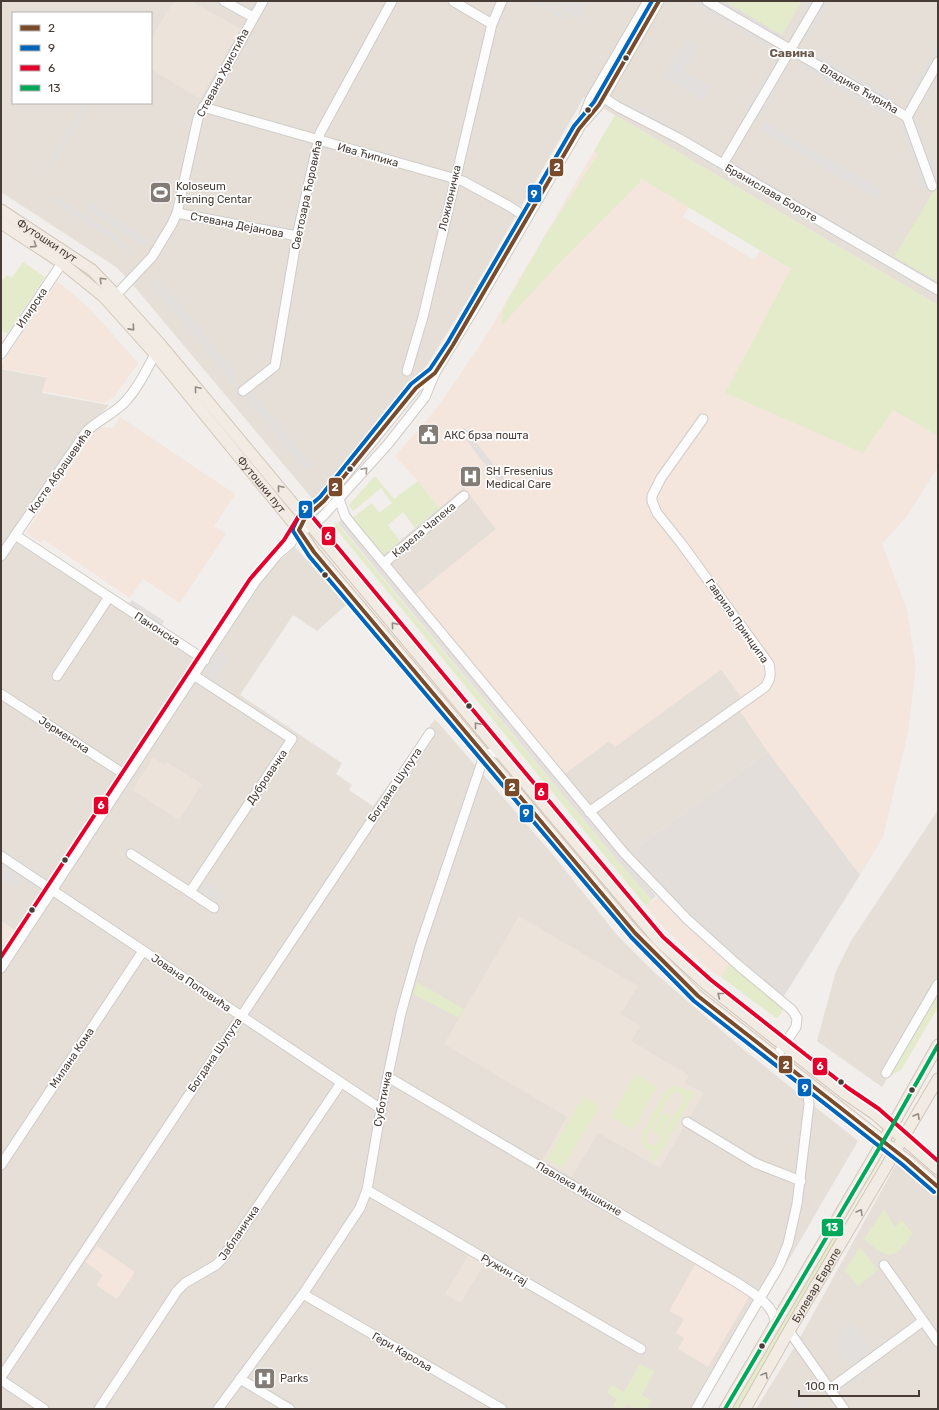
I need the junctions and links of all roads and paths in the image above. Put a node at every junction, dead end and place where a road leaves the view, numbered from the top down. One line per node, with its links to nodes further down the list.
1 (224, 1): 10 (street)
2 (263, 1): 10 (street, Стевана Христића)
3 (392, 1): 18 (street, Светозара Ћоровића)
4 (453, 1): 11 (street)
5 (502, 1): 11 (street, Ложионичка)
6 (648, 1): 17 (street)
7 (659, 1): 14 (street)
8 (707, 1): 12 (street, Владике Ћирића)
9 (819, 1): 12 (street)
10 (253, 17): 15 (street, Стевана Христића)
11 (492, 24): 20 (street, Ложионичка)
12 (790, 50): 16 (street, Владике Ћирића); 19 (street)
13 (938, 62): 16 (street, Владике Ћирића)
14 (603, 97): 17 (street); 19 (street, Бранислава Бороте)
15 (203, 107): 18 (street, Ива Ћипика); 23 (street, Стевана Христића)
16 (907, 117): 21 (street, Владике Ћирића)
17 (579, 129): 24 (street)
18 (318, 140): 20 (street, Ива Ћипика); 26 (street, Светозара Ћоровића)
19 (723, 164): 28 (street, Бранислава Бороте)
20 (455, 179): 24 (street, Ива Ћипика); 32 (street, Ложионичка)
21 (932, 186)
22 (1, 210): 29 (main road, Футошки пут, one-way to 22)
23 (177, 213): 26 (street, Стевана Дејанова); 29 (street, Стевана Христића)
24 (527, 218): 33 (street)
25 (1, 223): 27 (main road, Футошки пут, one-way to 27)
26 (297, 236): 34 (street, Светозара Ћоровића)
27 (62, 263): 30 (street, Илирска); 31 (main road, Футошки пут, one-way to 31)
28 (938, 290)
29 (116, 295): 38 (main road, Футошки пут, one-way to 29)
30 (1, 354)
31 (155, 354): 39 (main road, Футошки пут); 40 (street, Косте Абрашевића)
32 (406, 371)
33 (435, 373): 37 (street, one-way to 33); 38 (street)
34 (243, 391)
35 (703, 419): 52 (street, Гаврила Принципа)
36 (464, 496): 42 (street, Карела Чапека)
37 (339, 498): 38 (street); 42 (street)
38 (309, 522): 39 (street); 49 (main road, Футошки пут, one-way to 38)
39 (300, 530): 44 (street); 50 (main road, Футошки пут)
40 (15, 535): 41 (street, Косте Абрашевића); 43 (street, Панонска)
41 (1, 556)
42 (384, 563): 52 (street)
43 (109, 597): 44 (street, Панонска); 45 (street)
44 (205, 660): 46 (street)
45 (57, 676)
46 (195, 676): 51 (street); 56 (street, Дубровачка)
47 (1, 694): 51 (street, Јерменска)
48 (430, 733): 61 (street, Богдана Шупута)
49 (502, 755): 50 (street); 62 (main road, Футошки пут, one-way to 49)
50 (486, 756): 64 (main road, Футошки пут); 66 (street, Суботичка)
51 (127, 776): 55 (street)
52 (589, 812): 62 (street)
53 (131, 854): 56 (street)
54 (1, 856): 55 (street, Јована Поповића)
55 (52, 890): 58 (street, Јована Поповића); 59 (street)
56 (190, 892): 57 (street)
57 (214, 908)
58 (143, 951): 61 (street, Јована Поповића); 78 (street, Милана Кома)
59 (1, 968)
60 (938, 984): 65 (street)
61 (241, 1017): 69 (street, Јована Поповића); 93 (street, Богдана Шупута)
62 (784, 1045): 64 (street); 74 (main road, Футошки пут)
63 (938, 1045): 74 (main road, Булевар Европе)
64 (776, 1058): 67 (main road, Футошки пут)
65 (886, 1073)
66 (388, 1077): 72 (street, Суботичка); 85 (street, Павлека Мишкине)
67 (801, 1078): 70 (main road, Футошки пут); 71 (street)
68 (938, 1079): 75 (main road, Булевар Европе, one-way to 68)
69 (341, 1083): 72 (street, Јована Поповића); 98 (street, Јабланичка)
70 (826, 1096): 71 (street); 76 (main road, Футошки пут)
71 (809, 1104): 80 (street)
72 (381, 1109): 82 (street, Суботичка)
73 (687, 1122): 80 (street)
74 (891, 1128): 75 (main road, Футошки пут); 76 (main road, Булевар Европе)
75 (903, 1138): 77 (main road, Булевар Европе); 79 (main road, Футошки пут)
76 (883, 1141): 77 (main road, Футошки пут); 86 (main road, Булевар Европе)
77 (896, 1151): 81 (main road, Футошки пут); 90 (main road, Булевар Европе, one-way to 77)
78 (1, 1165)
79 (937, 1166)
80 (801, 1181): 85 (street)
81 (938, 1187)
82 (366, 1190): 84 (street, Суботичка); 92 (street, Ружин гај)
83 (884, 1265): 88 (street)
84 (303, 1294): 94 (street, Суботичка); 101 (street, Гери Кароља)
85 (760, 1299): 87 (street, Павлека Мишкине); 102 (street)
86 (789, 1300): 87 (street); 89 (main road, Булевар Европе)
87 (768, 1306): 89 (street, Павлека Мишкине)
88 (923, 1321): 91 (street); 96 (street)
89 (775, 1323): 103 (main road, Булевар Европе)
90 (789, 1331): 96 (street); 104 (main road, Булевар Европе, one-way to 90)
91 (938, 1342)
92 (641, 1349)
93 (1, 1377)
94 (240, 1379): 99 (street, Суботичка); 100 (street)
95 (1, 1380): 97 (street)
96 (830, 1389): 105 (street)
97 (44, 1409)
98 (99, 1409)
99 (218, 1409)
100 (290, 1409)
101 (502, 1409)
102 (696, 1409)
103 (725, 1409)
104 (745, 1409)
105 (844, 1409)

